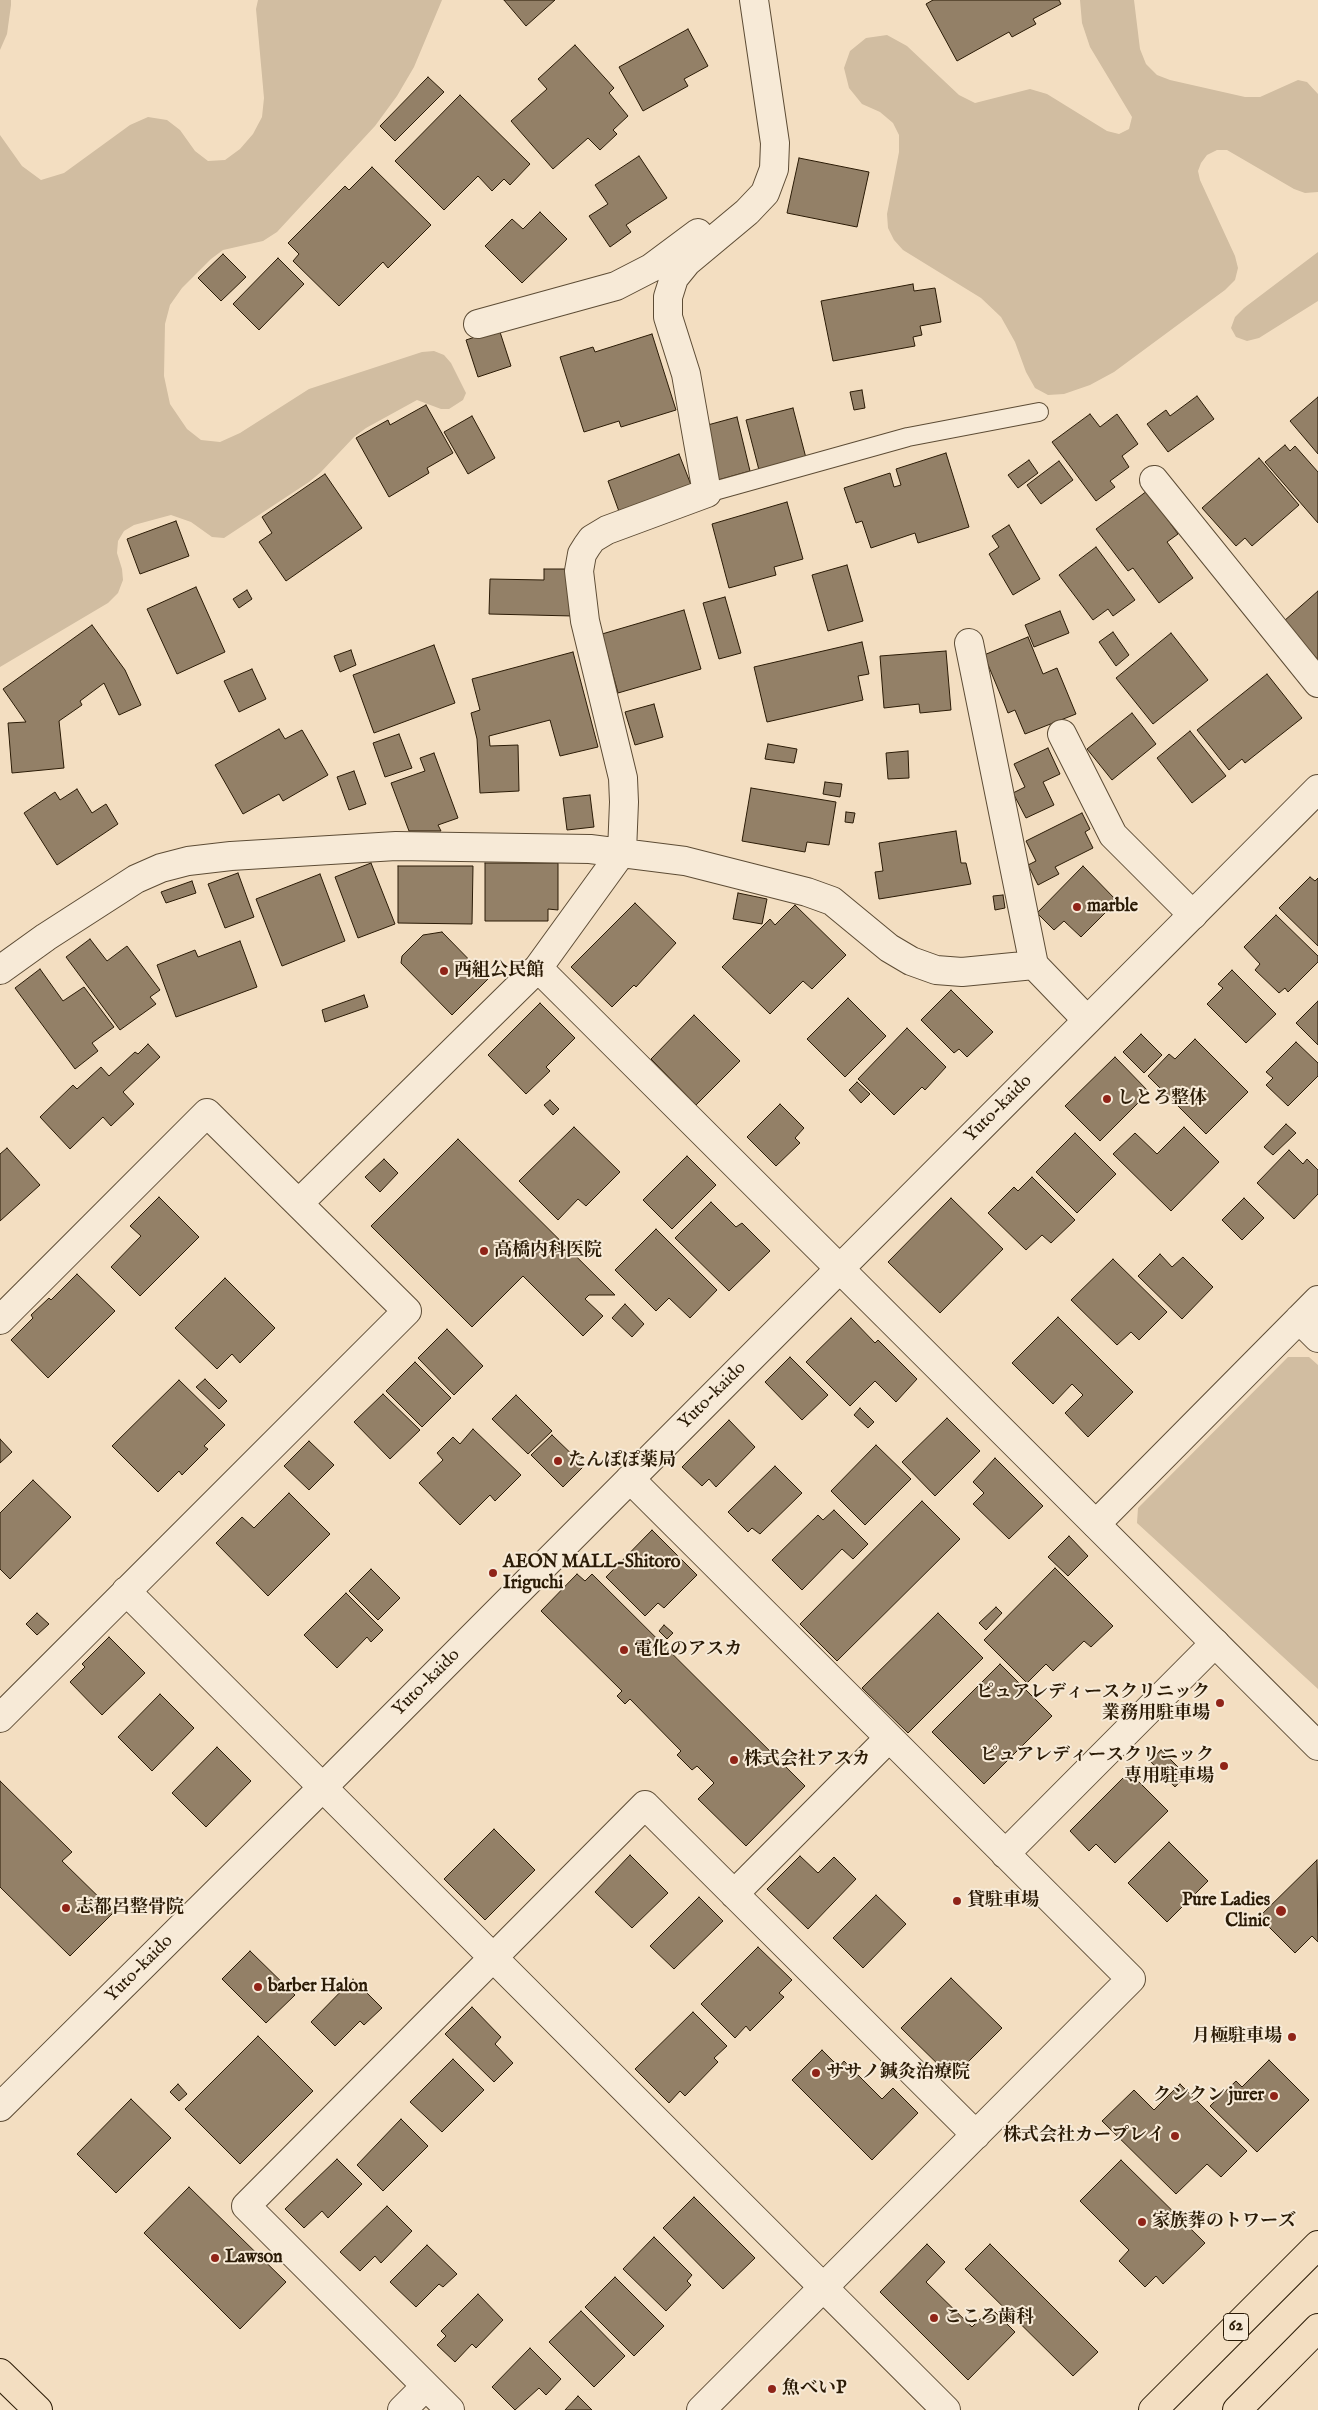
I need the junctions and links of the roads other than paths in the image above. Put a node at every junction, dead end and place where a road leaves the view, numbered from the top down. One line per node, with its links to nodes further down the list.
1 (754, 0): 2 (street)
2 (734, 223): 3 (street); 6 (street)
3 (478, 324)
4 (1039, 412): 6 (lane)
5 (1154, 480): 8 (street)
6 (707, 493): 11 (street)
7 (969, 643): 13 (street)
8 (1318, 683)
9 (1062, 734): 12 (street)
10 (1318, 789): 12 (street, Yuto-kaido)
11 (622, 852): 13 (street); 14 (street); 15 (street)
12 (1193, 915): 16 (street, Yuto-kaido)
13 (1034, 965): 16 (street)
14 (538, 968): 17 (street); 18 (street)
15 (0, 970)
16 (1087, 1020): 18 (street, Yuto-kaido)
17 (298, 1203): 21 (street); 25 (street)
18 (840, 1269): 23 (street, Yuto-kaido); 24 (street)
19 (1318, 1300): 20 (street)
20 (1299, 1319): 22 (street); 24 (street)
21 (0, 1320)
22 (1318, 1338)
23 (630, 1479): 28 (street); 30 (street, Yuto-kaido)
24 (1096, 1524): 26 (street)
25 (126, 1591): 27 (street); 30 (street)
26 (1216, 1643): 29 (street); 31 (street)
27 (0, 1718)
28 (889, 1738): 31 (street); 32 (street)
29 (1318, 1746)
30 (322, 1788): 33 (street); 34 (street, Yuto-kaido)
31 (1006, 1854): 35 (street)
32 (734, 1894): 33 (street); 35 (street)
33 (493, 1958): 37 (street); 40 (street)
34 (0, 2107)
35 (976, 2135): 37 (street)
36 (1318, 2245): 46 (main road, 62)
37 (824, 2287): 44 (street); 45 (street)
38 (1318, 2328): 47 (main road)
39 (0, 2372): 41 (main road)
40 (426, 2386): 42 (street); 43 (street)
41 (38, 2410)
42 (402, 2410)
43 (450, 2410)
44 (701, 2410)
45 (946, 2410)
46 (1153, 2410)
47 (1237, 2410)

